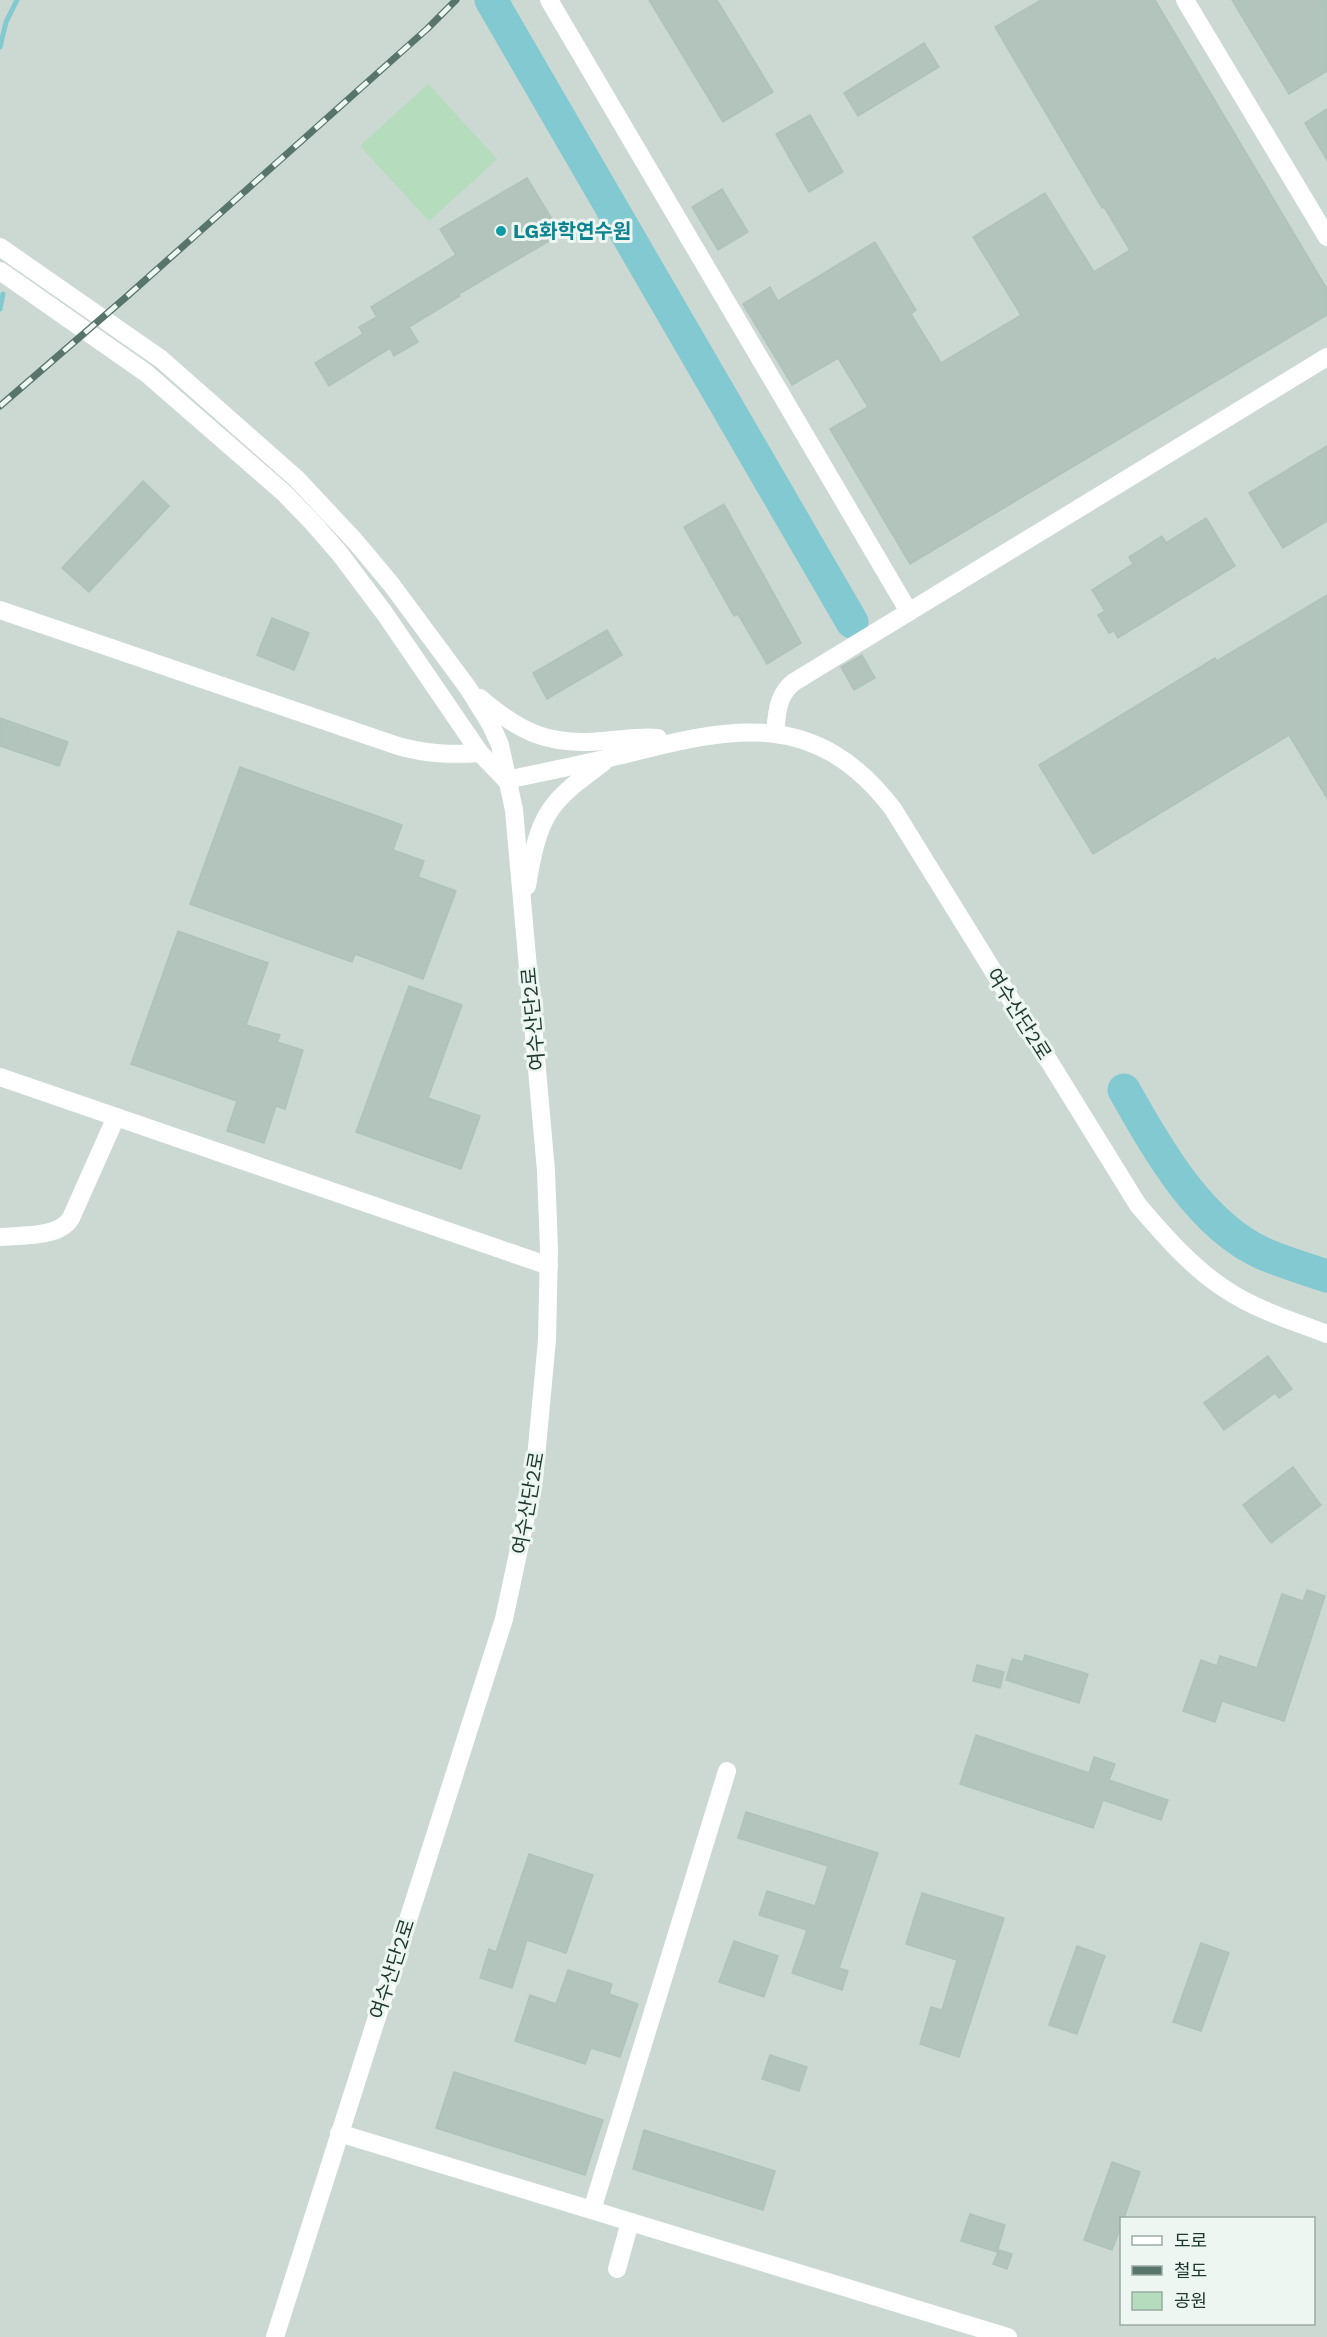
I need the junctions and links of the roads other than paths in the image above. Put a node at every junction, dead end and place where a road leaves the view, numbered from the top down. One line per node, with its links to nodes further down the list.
1 (549, 0): 8 (street)
2 (1185, 0): 3 (street)
3 (1327, 237)
4 (0, 247): 9 (street)
5 (0, 271): 12 (street)
6 (1327, 357): 8 (street)
7 (0, 610): 12 (street)
8 (909, 612): 10 (street)
9 (468, 688): 11 (street); 14 (street)
10 (775, 733): 11 (street, 여수산단2로); 20 (street, 여수산단2로)
11 (678, 741): 13 (street, 여수산단2로)
12 (480, 753): 14 (street)
13 (610, 758): 14 (street, 여수산단2로); 15 (street)
14 (506, 780): 15 (street, 여수산단2로)
15 (523, 905): 19 (street, 여수산단2로)
16 (0, 1077): 17 (street)
17 (116, 1117): 18 (street); 19 (street)
18 (0, 1237)
19 (549, 1266): 22 (street, 여수산단2로)
20 (1327, 1335)
21 (727, 1771): 23 (street)
22 (339, 2133): 23 (street); 27 (street, 여수산단2로)
23 (592, 2210): 24 (street)
24 (630, 2222): 25 (street); 26 (street)
25 (617, 2269)
26 (956, 2330): 28 (street)
27 (275, 2337)
28 (1008, 2337)

